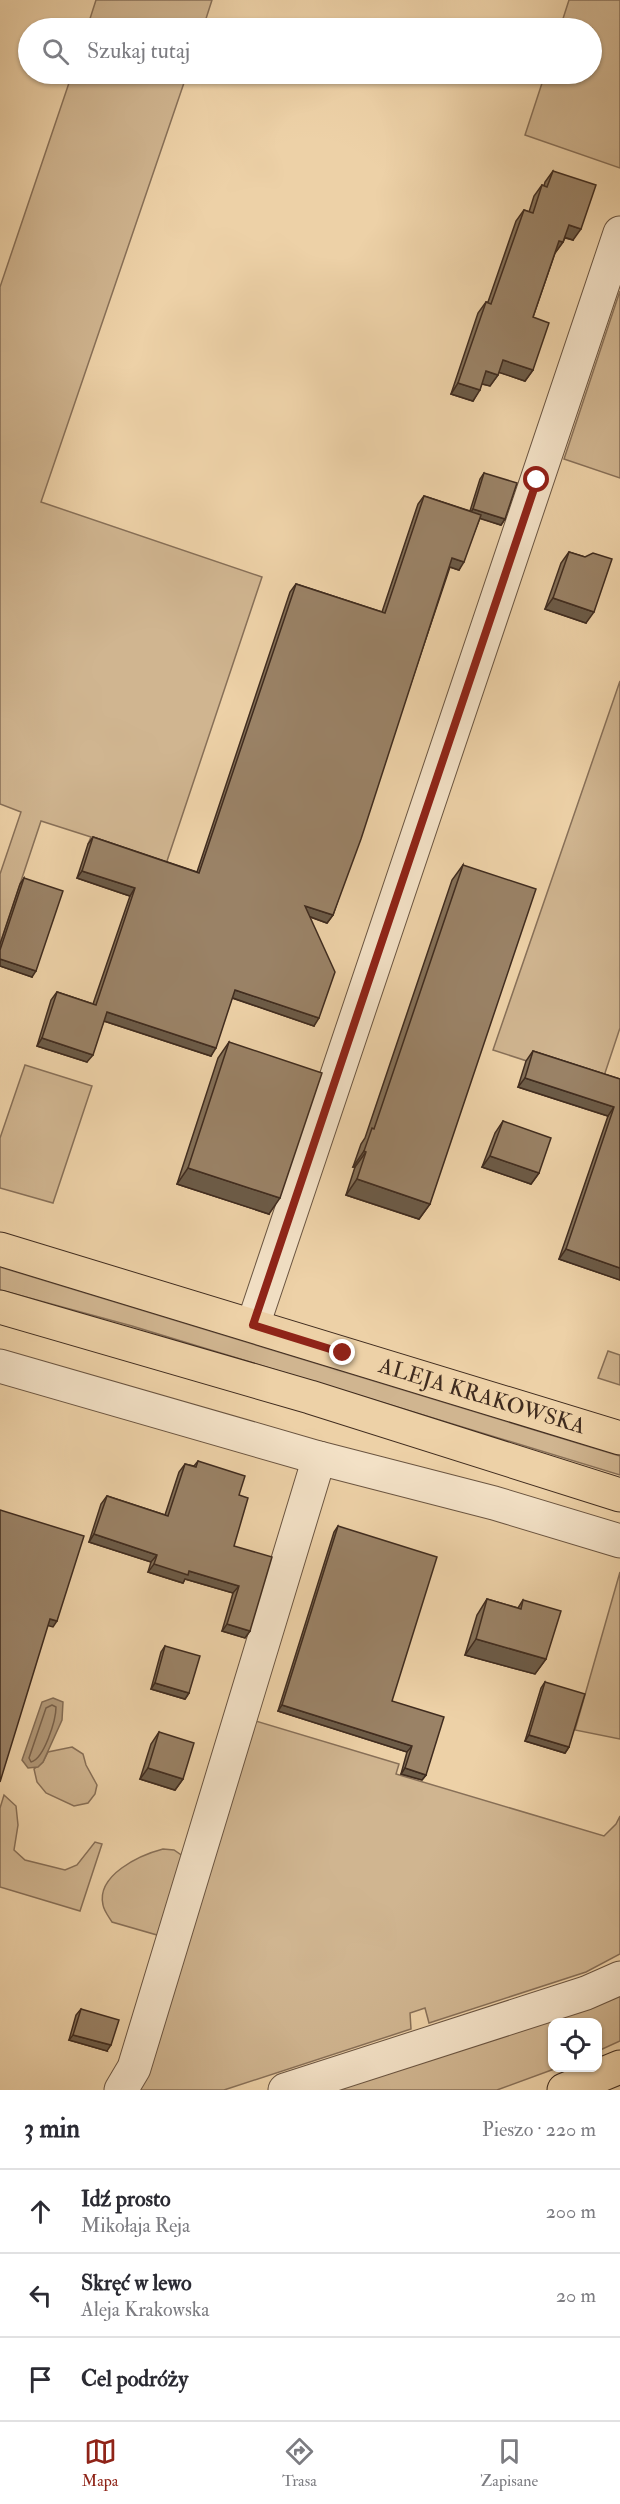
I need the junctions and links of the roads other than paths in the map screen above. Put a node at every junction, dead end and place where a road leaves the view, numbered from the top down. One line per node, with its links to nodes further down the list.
1 (620, 233): 4 (street)
2 (0, 1249): 4 (main road, ALEJA KRAKOWSKA)
3 (0, 1306): 8 (main road)
4 (253, 1325): 6 (main road, ALEJA KRAKOWSKA)
5 (0, 1366): 7 (street)
6 (620, 1438)
7 (319, 1458): 9 (street); 12 (street)
8 (620, 1495)
9 (620, 1541)
10 (620, 1978): 13 (street)
11 (620, 2067): 14 (main road)
12 (122, 2090)
13 (285, 2090)
14 (564, 2090)

